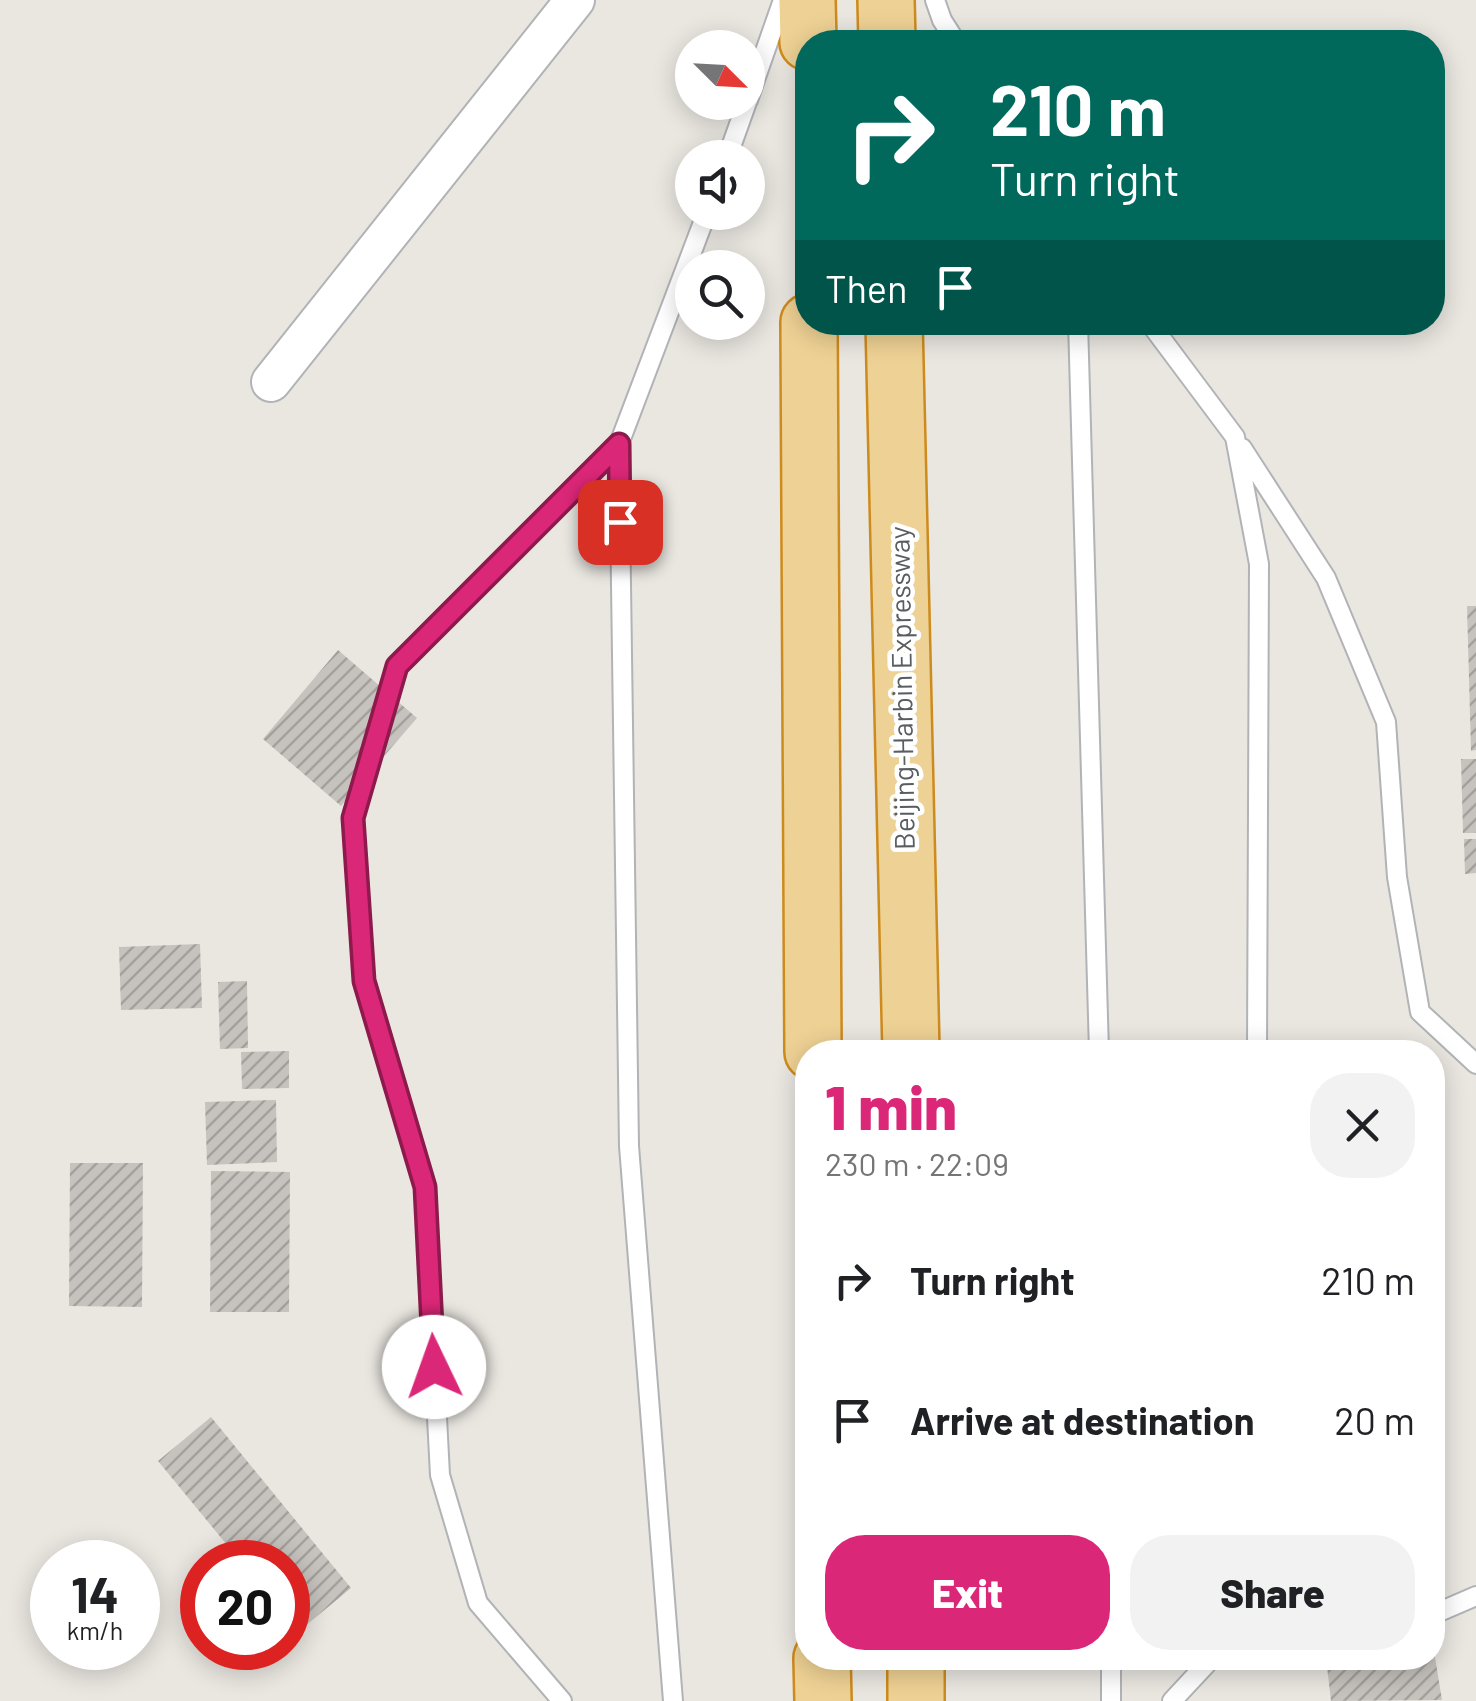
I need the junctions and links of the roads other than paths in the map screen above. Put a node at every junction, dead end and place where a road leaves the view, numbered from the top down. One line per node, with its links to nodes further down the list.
1 (575, 0): 15 (street)
2 (784, 0): 9 (lane)
3 (808, 0): 6 (highway)
4 (886, 0): 7 (highway)
5 (936, 0): 8 (lane)
6 (808, 30)
7 (887, 30)
8 (948, 30)
9 (765, 52)
10 (700, 230): 17 (lane)
11 (809, 335): 18 (highway)
12 (894, 335): 19 (highway, Beijing-Harbin Expressway)
13 (1078, 335): 20 (lane)
14 (1159, 335): 16 (lane)
15 (271, 382)
16 (1235, 437): 21 (lane); 22 (lane)
17 (619, 444): 29 (lane); 30 (lane)
18 (813, 1040)
19 (911, 1040)
20 (1098, 1040)
21 (1257, 1040)
22 (1476, 1064)
23 (1476, 1596): 24 (lane)
24 (1445, 1609)
25 (822, 1670): 31 (highway)
26 (916, 1670): 32 (highway)
27 (1111, 1670): 33 (lane)
28 (1201, 1670): 34 (lane)
29 (562, 1701)
30 (673, 1701)
31 (823, 1701)
32 (916, 1701)
33 (1112, 1701)
34 (1172, 1701)

